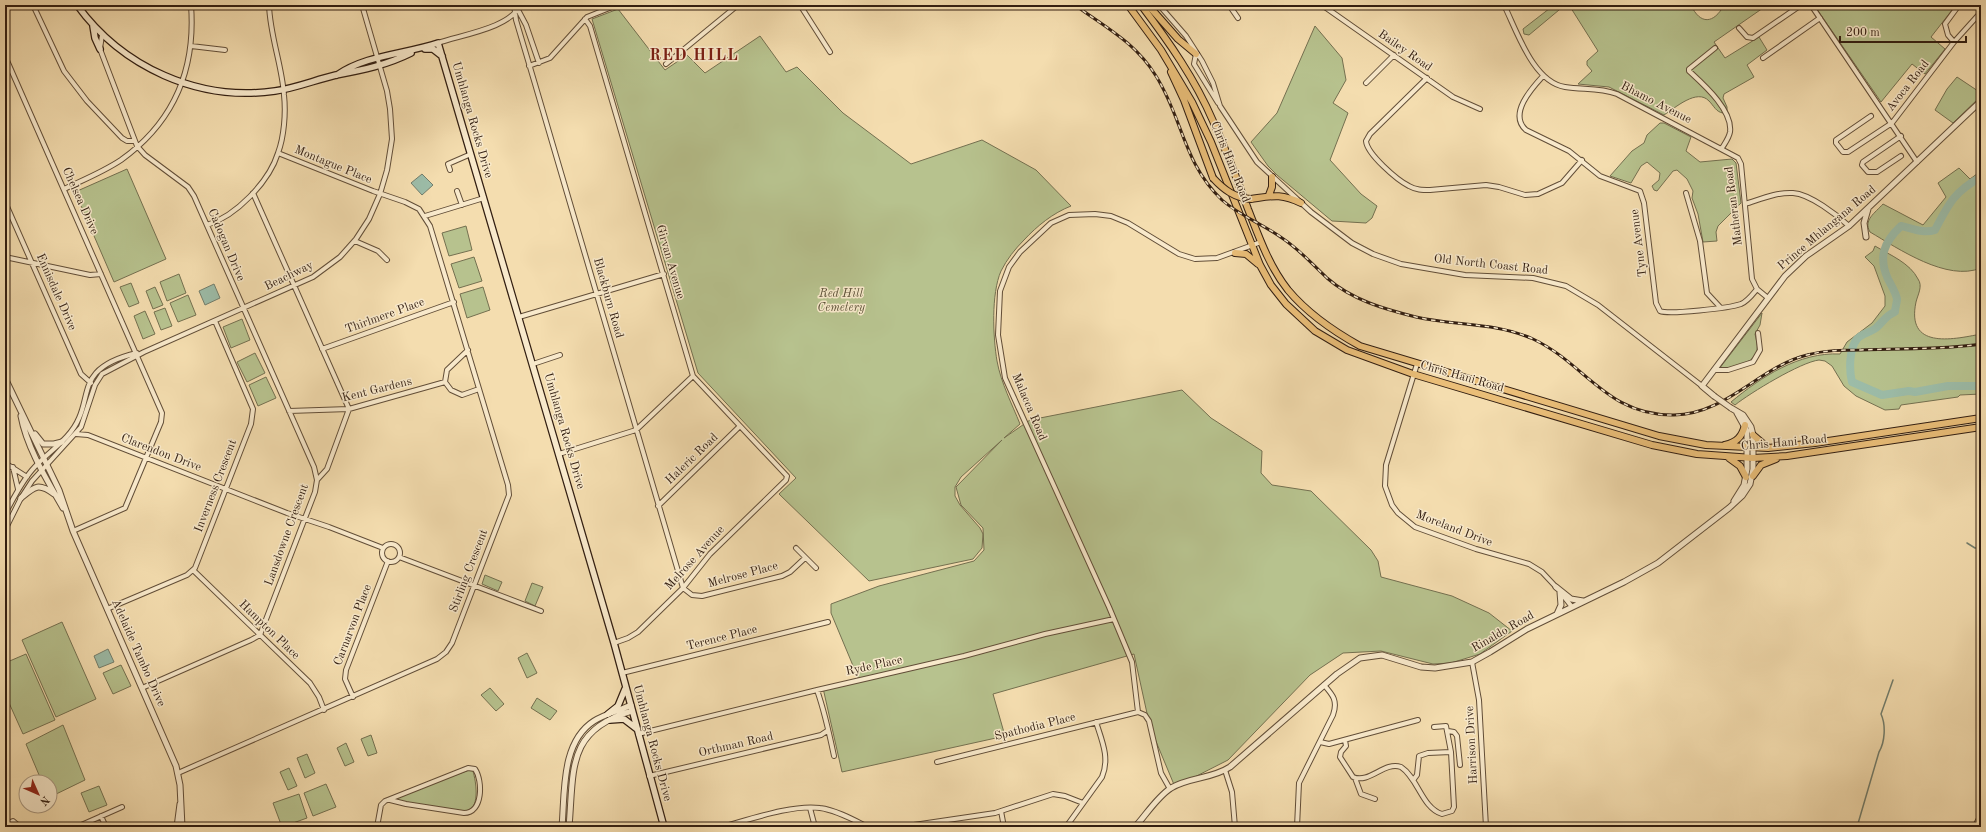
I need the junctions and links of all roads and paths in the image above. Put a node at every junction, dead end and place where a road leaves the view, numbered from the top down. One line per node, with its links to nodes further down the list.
1 (33, 5): 61 (street)
2 (77, 5): 27 (main road)
3 (191, 5): 32 (street)
4 (269, 5): 54 (street)
5 (362, 5): 42 (street, Beachway)
6 (514, 5): 21 (street); 23 (street, Blackburn Road)
7 (616, 5): 26 (street)
8 (732, 5): 9 (street)
9 (737, 5): 46 (street)
10 (800, 5): 37 (street)
11 (1128, 5): 43 (main road, Chris Hani Road)
12 (1141, 5): 88 (main road, Chris Hani Road)
13 (1148, 5): 38 (main road)
14 (1159, 5): 38 (street, Old North Coast Road)
15 (1229, 5): 24 (street)
16 (1322, 5): 39 (street, Bailey Road)
17 (1504, 5): 50 (street, Bhamo Avenue)
18 (1801, 5): 28 (street)
19 (1811, 5): 25 (street, Avoca Road)
20 (1959, 5): 30 (street)
21 (519, 7): 23 (street); 45 (street)
22 (1981, 12): 30 (street, Avoca Road)
23 (515, 14): 31 (street); 48 (street, Blackburn Road)
24 (1238, 18)
25 (1820, 18): 44 (street); 59 (street, Avoca Road)
26 (584, 19): 45 (street); 96 (street, Girvan Avenue)
27 (93, 26): 29 (main road); 34 (main road)
28 (1740, 28)
29 (102, 35): 34 (street, Cadogan Drive); 52 (main road)
30 (1954, 42): 59 (street, Avoca Road)
31 (438, 43): 36 (main road); 41 (main road, Umhlanga Rocks Drive)
32 (191, 46): 35 (street); 52 (street)
33 (1715, 48): 63 (street)
34 (100, 49): 61 (street, Cadogan Drive)
35 (225, 50)
36 (417, 50): 41 (main road); 42 (main road); 47 (main road)
37 (830, 52)
38 (1196, 54): 56 (street, Old North Coast Road); 56 (street, Old North Coast Road)
39 (1394, 55): 51 (street, Bailey Road); 53 (street)
40 (5, 56): 71 (street, Chelsea Drive)
41 (442, 56): 65 (main road, Umhlanga Rocks Drive)
42 (377, 58): 47 (street, Beachway); 49 (main road)
43 (1166, 58): 76 (main road, bridge); 89 (main road, Chris Hani Road)
44 (1763, 58)
45 (539, 63): 48 (street)
46 (666, 64)
47 (380, 66): 49 (main road); 75 (street, Beachway)
48 (529, 66): 99 (street, Blackburn Road)
49 (337, 75): 54 (main road)
50 (1543, 76): 63 (street, Bhamo Avenue); 67 (street, Tyne Avenue)
51 (1427, 78): 57 (street, Bailey Road); 67 (street)
52 (182, 83): 54 (main road); 62 (street)
53 (1366, 83)
54 (284, 89): 64 (street)
55 (1981, 101): 68 (street, Prince Mhlangana Road)
56 (1220, 106): 70 (street, Old North Coast Road)
57 (1480, 110)
58 (1871, 116): 59 (street)
59 (1892, 123): 60 (street, Avoca Road)
60 (1901, 136): 66 (street); 68 (street, Avoca Road)
61 (134, 141): 62 (street, Cadogan Drive)
62 (137, 146): 71 (street); 84 (street, Cadogan Drive)
63 (1722, 148): 80 (street, Matheran Road)
64 (278, 153): 73 (street); 75 (street, Montague Place)
65 (471, 154): 69 (street); 77 (main road, Umhlanga Rocks Drive)
66 (1901, 156)
67 (1582, 160): 102 (street, Tyne Avenue)
68 (1917, 162): 82 (street, Prince Mhlangana Road)
69 (450, 170)
70 (1272, 177): 76 (main road); 79 (street, Old North Coast Road)
71 (64, 189): 95 (street, Chelsea Drive)
72 (457, 191): 81 (street)
73 (253, 193): 84 (street); 97 (street)
74 (1686, 193): 102 (street)
75 (380, 194): 83 (street, Stirling Crescent); 87 (street, Beachway)
76 (1269, 195): 79 (main road)
77 (484, 198): 81 (street); 104 (main road, Umhlanga Rocks Drive)
78 (5, 202): 93 (street, Ennisdale Drive)
79 (1301, 203): 120 (street, Old North Coast Road)
80 (1745, 204): 85 (street); 98 (street, Matheran Road)
81 (462, 205): 83 (street)
82 (1869, 208): 85 (street, Prince Mhlangana Road); 86 (street)
83 (425, 216): 101 (street, Stirling Crescent)
84 (207, 225): 103 (street, Cadogan Drive)
85 (1849, 226): 100 (street, Prince Mhlangana Road)
86 (1866, 236)
87 (355, 241): 92 (street); 97 (street, Beachway)
88 (1261, 242): 89 (street, Malacca Road); 112 (main road, Chris Hani Road)
89 (1252, 246): 90 (street, Malacca Road); 94 (main road, Chris Hani Road)
90 (1235, 252): 94 (main road); 183 (street, Malacca Road)
91 (5, 257): 93 (street)
92 (387, 260)
93 (32, 263): 95 (street); 117 (street, Ennisdale Drive)
94 (1260, 265): 114 (main road, Chris Hani Road)
95 (101, 274): 109 (street, Chelsea Drive)
96 (664, 274): 99 (street); 115 (street, Girvan Avenue)
97 (295, 286): 103 (street, Beachway); 107 (street)
98 (1757, 289): 100 (street); 102 (street, Tyne Avenue)
99 (596, 294): 104 (street); 132 (street, Blackburn Road)
100 (1768, 298): 113 (street, Prince Mhlangana Road)
101 (454, 302): 107 (street, Thirlmere Place); 108 (street, Stirling Crescent)
102 (1720, 308)
103 (243, 309): 105 (street, Beachway); 124 (street, Cadogan Drive)
104 (519, 317): 111 (main road, Umhlanga Rocks Drive)
105 (215, 321): 109 (street, Beachway); 156 (street, Inverness Crescent)
106 (1758, 333): 113 (street)
107 (322, 349): 122 (street)
108 (468, 350): 118 (street); 121 (street, Stirling Crescent)
109 (136, 355): 117 (street, Beachway); 119 (street, Beachway); 144 (street, Chelsea Drive)
110 (560, 355): 111 (street)
111 (533, 364): 140 (main road, Umhlanga Rocks Drive)
112 (1417, 364): 114 (street, Moreland Drive); 137 (main road, Chris Hani Road)
113 (1714, 370): 120 (street, Prince Mhlangana Road)
114 (1413, 374): 142 (main road, Chris Hani Road); 175 (street, Moreland Drive)
115 (693, 376): 130 (street, Girvan Avenue); 132 (street)
116 (5, 378): 125 (street, Adelaide Tambo Drive)
117 (90, 382): 119 (street, Ennisdale Drive); 136 (street, Beachway)
118 (445, 382): 121 (street); 122 (street, Kent Gardens)
119 (95, 385): 129 (street, Beachway)
120 (1702, 386): 123 (street, Old North Coast Road, bridge)
121 (479, 389): 174 (street, Stirling Crescent)
122 (349, 409): 124 (street, Kent Gardens); 153 (street, Lansdowne Crescent)
123 (1733, 409): 128 (street, Old North Coast Road); 135 (street, Old North Coast Road)
124 (289, 411): 153 (street, Cadogan Drive)
125 (20, 412): 127 (street, Adelaide Tambo Drive); 147 (street, Adelaide Tambo Drive)
126 (1981, 418): 139 (main road, Chris Hani Road)
127 (28, 425): 136 (street); 143 (street, Adelaide Tambo Drive)
128 (1745, 425): 137 (main road); 138 (street, Old North Coast Road)
129 (81, 426): 133 (street, Beachway); 134 (street)
130 (740, 426): 154 (street, Girvan Avenue); 159 (street, Haleric Road)
131 (1981, 427): 141 (main road, Chris Hani Road)
132 (636, 430): 140 (street); 159 (street, Blackburn Road)
133 (76, 434): 134 (street, Clarendon Drive); 148 (street, Beachway)
134 (88, 435): 144 (street, Clarendon Drive)
135 (1753, 435): 138 (street, Old North Coast Road); 139 (main road)
136 (62, 442): 143 (street, Beachway)
137 (1720, 446): 138 (main road, Chris Hani Road)
138 (1750, 448): 139 (main road, Chris Hani Road); 145 (street, Rinaldo Road)
139 (1768, 448)
140 (560, 454): 186 (main road, Umhlanga Rocks Drive)
141 (1787, 456): 145 (main road, Chris Hani Road); 152 (main road)
142 (1728, 457): 145 (main road, Chris Hani Road); 152 (main road)
143 (44, 458): 147 (street, Beachway); 148 (street, Adelaide Tambo Drive)
144 (146, 458): 156 (street, Clarendon Drive); 166 (street, Chelsea Drive)
145 (1750, 458): 152 (street, Rinaldo Road)
146 (5, 463): 149 (street)
147 (39, 463): 150 (street, Adelaide Tambo Drive); 151 (street, Beachway)
148 (47, 464): 150 (street, Beachway); 161 (street, Adelaide Tambo Drive)
149 (12, 467): 151 (street); 155 (street)
150 (42, 469): 157 (street, Adelaide Tambo Drive); 158 (street, Beachway)
151 (27, 477): 155 (street, Beachway)
152 (1749, 477): 178 (street, Rinaldo Road)
153 (317, 480): 163 (street, Lansdowne Crescent)
154 (786, 480): 176 (street, Melrose Avenue)
155 (18, 489): 160 (street, Beachway)
156 (225, 489): 163 (street, Clarendon Drive); 173 (street, Inverness Crescent)
157 (56, 496): 158 (street); 161 (street, Adelaide Tambo Drive)
158 (21, 498): 164 (street, Beachway)
159 (658, 506): 176 (street, Blackburn Road)
160 (5, 514)
161 (67, 514): 166 (street, Adelaide Tambo Drive)
162 (5, 518): 164 (street)
163 (305, 519): 167 (street, Clarendon Drive); 185 (street, Lansdowne Crescent)
164 (10, 521): 165 (street, Beachway)
165 (5, 530)
166 (73, 531): 180 (street, Adelaide Tambo Drive)
167 (383, 548): 169 (street); 171 (street)
168 (796, 548): 170 (street)
169 (399, 557): 171 (street); 174 (street)
170 (805, 558): 172 (street); 176 (street, Melrose Place)
171 (388, 561): 193 (street, Carnarvon Place)
172 (816, 568)
173 (193, 570): 180 (street); 185 (street, Hampton Place)
174 (474, 585): 181 (street); 193 (street, Stirling Crescent)
175 (1556, 587): 177 (street, Moreland Drive); 178 (street)
176 (683, 588): 186 (street, Melrose Avenue)
177 (1560, 592): 179 (street, Moreland Drive); 182 (street)
178 (1583, 602): 179 (street, Rinaldo Road)
179 (1572, 607): 182 (street, Rinaldo Road)
180 (107, 609): 191 (street, Adelaide Tambo Drive)
181 (541, 611)
182 (1556, 614): 187 (street, Rinaldo Road)
183 (1114, 619): 192 (street, Ryde Place); 196 (street, Malacca Road)
184 (828, 622): 188 (street, Terence Place)
185 (260, 635): 191 (street); 195 (street, Hampton Place)
186 (614, 642): 188 (main road, Umhlanga Rocks Drive)
187 (1472, 662): 189 (street, Rinaldo Road); 245 (street, Harrison Drive)
188 (622, 673): 190 (main road, Umhlanga Rocks Drive)
189 (1324, 685): 205 (street); 210 (street, Rinaldo Road)
190 (625, 686): 194 (main road, Umhlanga Rocks Drive); 197 (main road)
191 (142, 688): 211 (street, Adelaide Tambo Drive)
192 (817, 690): 201 (street); 203 (street, Ryde Place)
193 (353, 697): 195 (street, Stirling Crescent)
194 (632, 708): 197 (street); 203 (main road, Umhlanga Rocks Drive)
195 (324, 710): 211 (street, Stirling Crescent)
196 (1138, 712): 199 (street, Spathodia Place); 215 (street)
197 (607, 718): 203 (main road); 234 (street); 235 (street)
198 (1418, 720): 204 (street)
199 (1096, 722): 208 (street, Spathodia Place); 219 (street)
200 (1434, 727): 202 (street)
201 (827, 731): 207 (street); 212 (street, Orthman Road)
202 (1448, 731): 206 (street); 209 (street)
203 (638, 732): 212 (main road, Umhlanga Rocks Drive)
204 (1345, 740): 205 (street); 213 (street)
205 (1320, 742): 244 (street)
206 (1450, 752): 214 (street); 214 (street)
207 (834, 756)
208 (937, 762)
209 (1460, 765)
210 (1225, 770): 215 (street, Rinaldo Road); 243 (street)
211 (178, 774): 218 (street, Adelaide Tambo Drive)
212 (649, 776): 236 (main road, Umhlanga Rocks Drive)
213 (1355, 778): 214 (street); 216 (street)
214 (1414, 779)
215 (1170, 789): 242 (street, Rinaldo Road)
216 (1376, 799)
217 (390, 800): 217 (street); 233 (street)
218 (180, 802): 231 (street, Adelaide Tambo Drive); 232 (street, Adelaide Tambo Drive)
219 (1083, 803): 222 (street); 241 (street)
220 (122, 807): 223 (street)
221 (810, 808): 237 (street); 238 (street); 239 (street)
222 (1001, 811): 226 (street); 240 (street)
223 (101, 816): 227 (street); 230 (street)
224 (1981, 816): 246 (street)
225 (5, 824): 229 (street)
226 (930, 825): 228 (street)
227 (79, 826)
228 (907, 826)
229 (20, 827)
230 (106, 827)
231 (177, 827)
232 (182, 827)
233 (377, 827)
234 (562, 827)
235 (569, 827)
236 (664, 827)
237 (721, 827)
238 (816, 827)
239 (868, 827)
240 (1004, 827)
241 (1066, 827)
242 (1135, 827)
243 (1235, 827)
244 (1297, 827)
245 (1486, 827)
246 (1975, 827)

